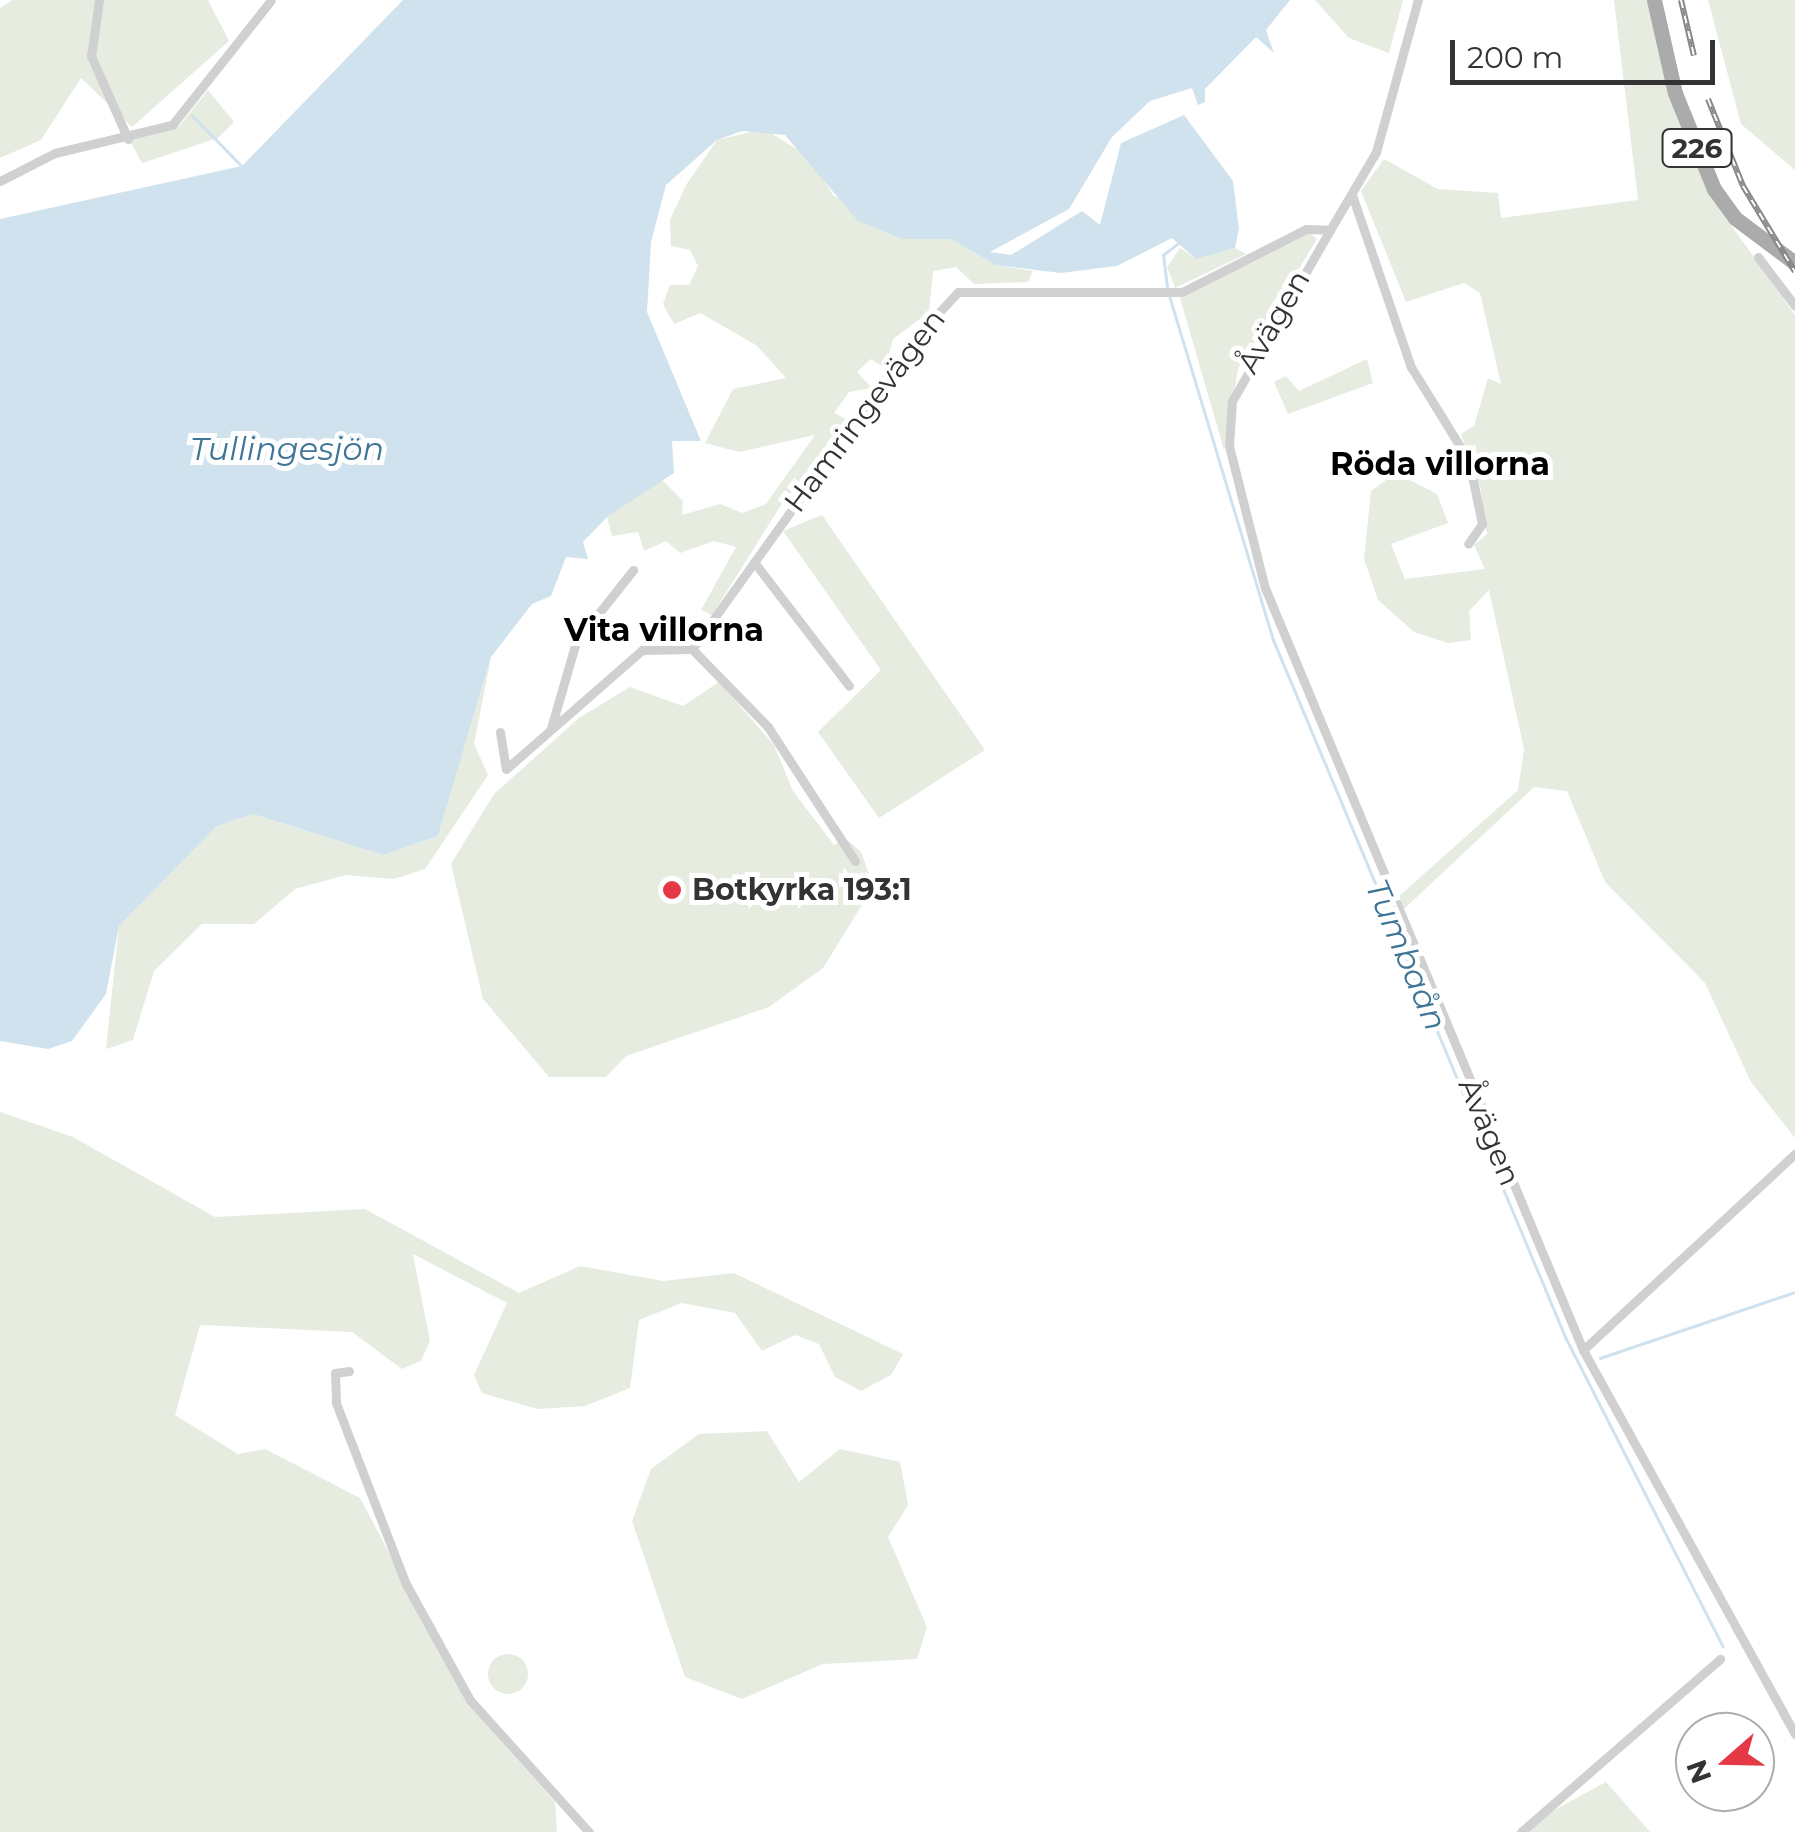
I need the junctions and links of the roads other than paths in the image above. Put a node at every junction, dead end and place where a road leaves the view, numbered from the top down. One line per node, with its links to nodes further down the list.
1 (99, 0): 5 (street)
2 (271, 0): 5 (street)
3 (1418, 0): 7 (street)
4 (1654, 0): 9 (main road, 226)
5 (128, 139): 6 (street)
6 (0, 181)
7 (1352, 195): 8 (street); 12 (street)
8 (1330, 230): 13 (street, Hamringevägen); 21 (street, Åvägen)
9 (1763, 252): 10 (main road, 226); 11 (street)
10 (1795, 262)
11 (1795, 306)
12 (1468, 544)
13 (754, 562): 15 (street, Hamringevägen); 16 (street)
14 (633, 570): 17 (street)
15 (692, 649): 17 (street); 19 (street)
16 (848, 686)
17 (550, 730): 18 (street)
18 (500, 732)
19 (855, 861)
20 (1795, 1154): 21 (street)
21 (1583, 1350): 24 (street, Åvägen)
22 (349, 1371): 25 (street)
23 (1720, 1659): 26 (street)
24 (1795, 1734)
25 (589, 1832)
26 (1521, 1832)

